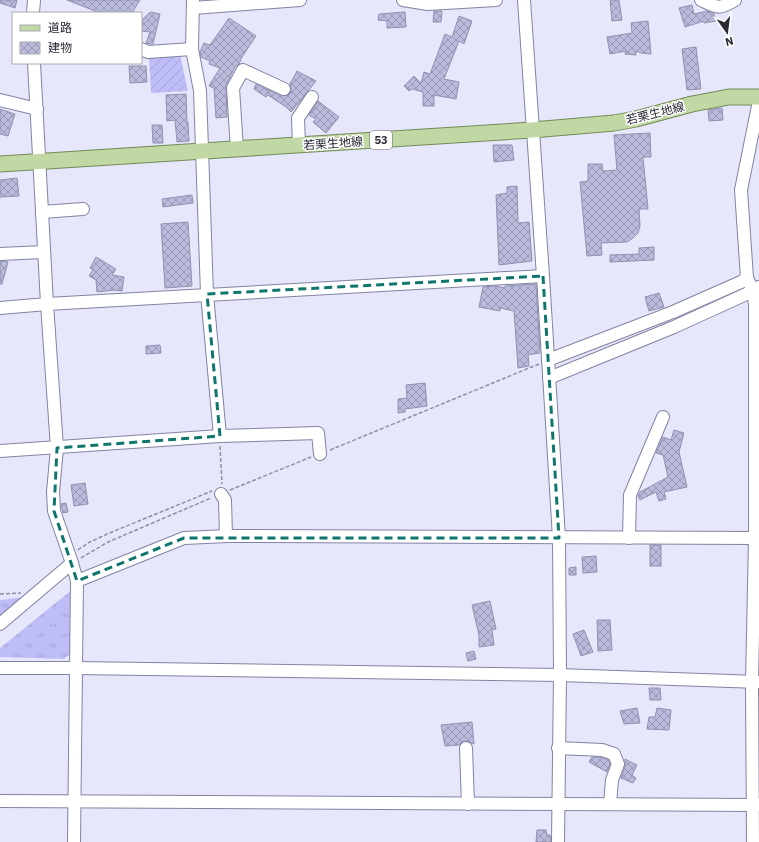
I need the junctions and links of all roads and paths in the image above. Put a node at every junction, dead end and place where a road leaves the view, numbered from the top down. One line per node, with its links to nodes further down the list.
1 (34, 0): 9 (street)
2 (300, 0): 8 (street)
3 (403, 0): 4 (street)
4 (496, 0)
5 (524, 0): 19 (street)
6 (700, 0): 7 (street)
7 (735, 0)
8 (193, 4): 11 (street)
9 (34, 12)
10 (142, 49): 11 (street)
11 (192, 49): 22 (street)
12 (34, 64): 18 (street)
13 (284, 89): 21 (street)
14 (759, 96): 19 (main road, 若栗生地線 / 53)
15 (312, 97): 20 (street)
16 (0, 100): 18 (street)
17 (759, 101): 30 (street)
18 (37, 109): 23 (street)
19 (532, 130): 20 (main road, 若栗生地線 / 53); 29 (street)
20 (298, 145): 21 (main road, 若栗生地線 / 53)
21 (236, 149): 22 (main road, 若栗生地線 / 53)
22 (201, 152): 23 (main road, 若栗生地線 / 53); 32 (street)
23 (39, 162): 24 (main road, 若栗生地線 / 53); 26 (street)
24 (0, 164)
25 (83, 209): 26 (street)
26 (42, 212): 27 (street)
27 (44, 252): 28 (street); 33 (street)
28 (0, 254)
29 (543, 276): 32 (street); 35 (street)
30 (747, 278): 31 (street); 35 (street)
31 (756, 289): 36 (street); 46 (street)
32 (207, 294): 33 (street); 38 (street)
33 (47, 304): 34 (street); 39 (street)
34 (0, 308)
35 (548, 360): 36 (street); 41 (path)
36 (548, 378): 44 (street)
37 (663, 417): 45 (street)
38 (220, 436): 39 (street); 41 (street); 42 (path)
39 (57, 448): 40 (street); 47 (street)
40 (0, 451)
41 (320, 454): 42 (path)
42 (220, 490): 43 (street); 47 (path); 47 (path)
43 (226, 536): 44 (street); 48 (street)
44 (559, 538): 45 (street); 54 (street)
45 (629, 538): 46 (street)
46 (757, 538): 55 (street)
47 (71, 560): 48 (street); 51 (street)
48 (77, 581): 53 (street)
49 (26, 591): 50 (path)
50 (0, 594)
51 (0, 624)
52 (0, 668): 53 (street)
53 (75, 668): 54 (street); 59 (street)
54 (560, 675): 55 (street); 57 (street)
55 (756, 682): 63 (street)
56 (466, 748): 60 (street)
57 (558, 748): 61 (street); 62 (street)
58 (0, 800): 59 (street)
59 (74, 802): 60 (street); 64 (street)
60 (468, 804): 61 (street)
61 (557, 804): 62 (street); 65 (street)
62 (610, 804): 63 (street)
63 (756, 805): 66 (street)
64 (74, 842)
65 (558, 842)
66 (753, 842)

